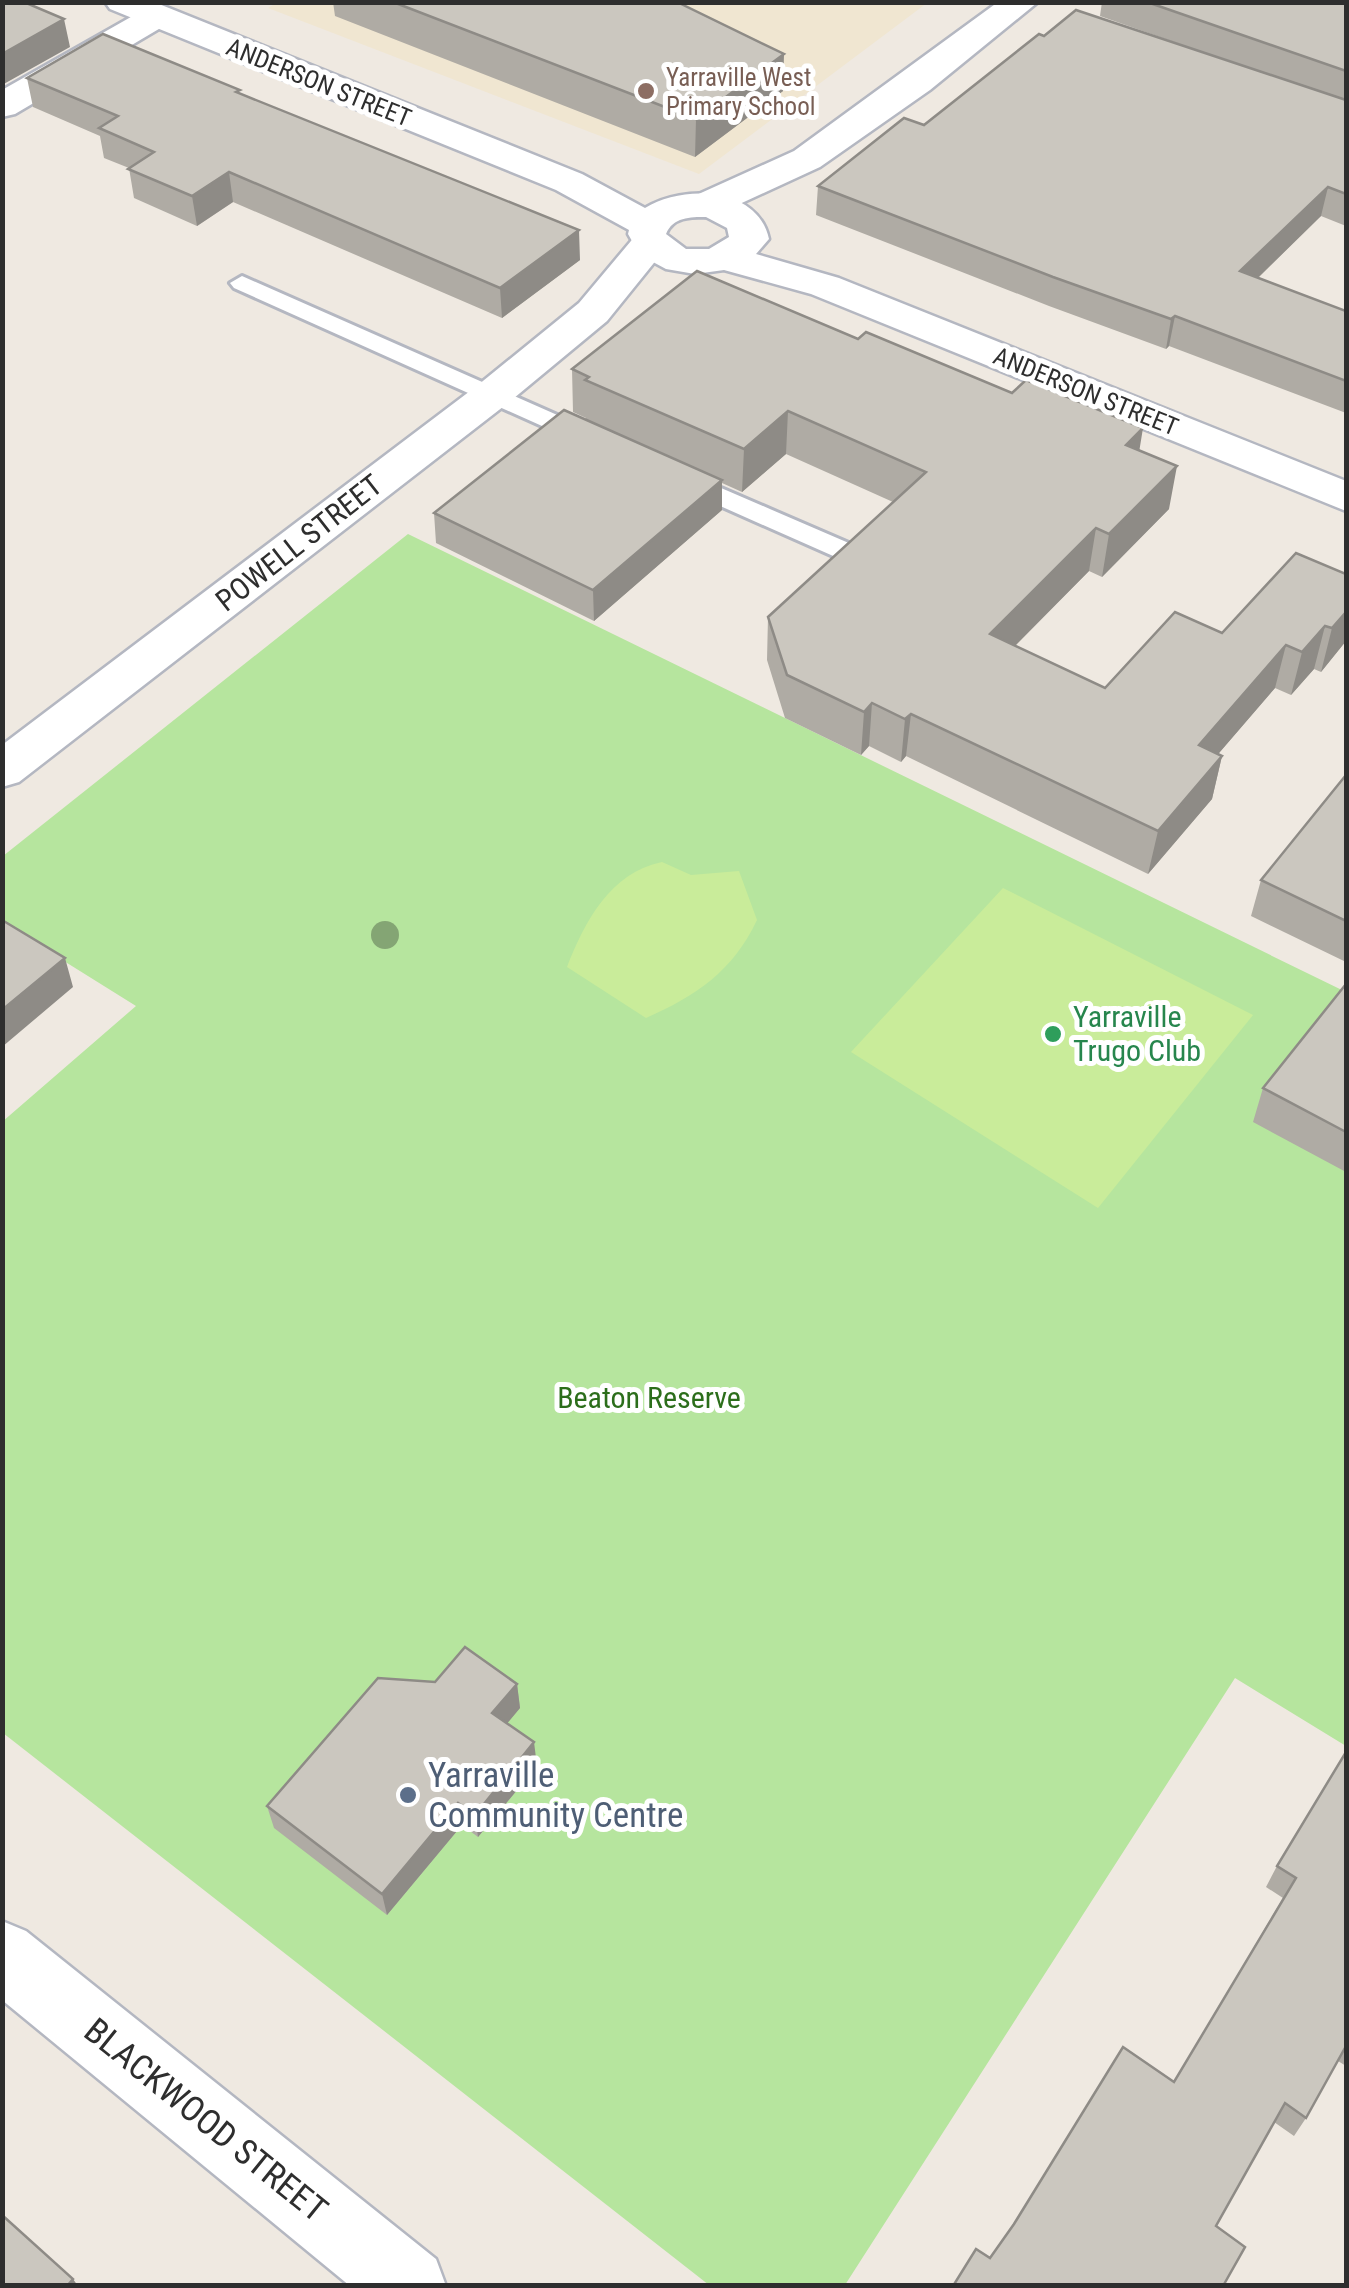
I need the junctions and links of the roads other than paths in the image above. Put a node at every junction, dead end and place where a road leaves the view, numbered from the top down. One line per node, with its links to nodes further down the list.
1 (122, 2): 3 (street, ANDERSON STREET)
2 (1029, 7): 5 (street, POWELL STREET)
3 (157, 16): 4 (street); 6 (street, ANDERSON STREET)
4 (2, 106)
5 (806, 159): 6 (street, POWELL STREET); 7 (street, POWELL STREET)
6 (670, 220): 7 (street); 7 (street); 9 (street, POWELL STREET)
7 (728, 245): 9 (street, POWELL STREET); 13 (street, ANDERSON STREET)
8 (242, 283): 10 (lane)
9 (593, 312): 10 (street, POWELL STREET)
10 (493, 394): 11 (lane); 15 (street, POWELL STREET)
11 (618, 451)
12 (654, 466): 14 (lane)
13 (1346, 497)
14 (849, 554)
15 (2, 770)
16 (2, 1955): 17 (street, BLACKWOOD STREET)
17 (409, 2286)

